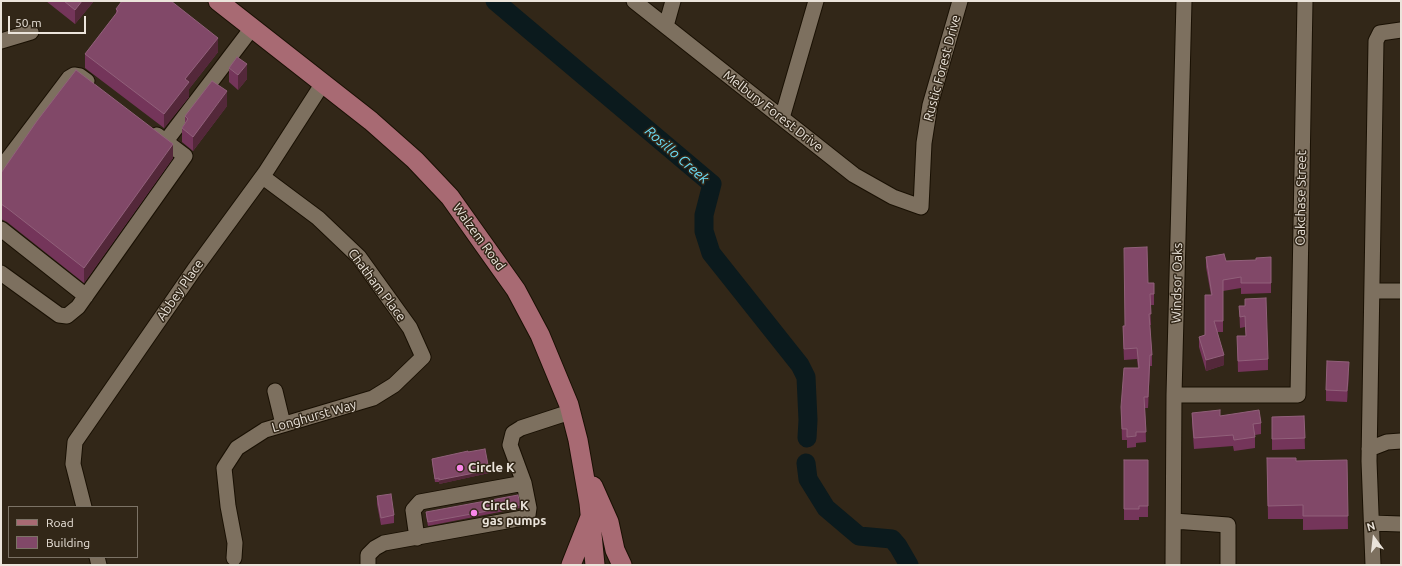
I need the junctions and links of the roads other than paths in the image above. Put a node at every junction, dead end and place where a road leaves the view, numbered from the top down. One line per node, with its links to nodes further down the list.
1 (218, 1): 9 (main road, Walzem Road)
2 (634, 1): 8 (street, Melbury Forest Drive)
3 (673, 1): 8 (street)
4 (816, 1): 15 (street)
5 (960, 1): 20 (street, Rustic Forest Drive)
6 (1184, 1): 28 (street, Windsor Oaks)
7 (1305, 1): 28 (street, Oakchase Street)
8 (666, 26): 15 (street, Melbury Forest Drive)
9 (252, 28): 13 (main road, Walzem Road); 17 (street)
10 (1401, 30): 23 (street)
11 (31, 32): 12 (street)
12 (1, 40)
13 (323, 84): 19 (street, Abbey Place); 29 (main road, Walzem Road)
14 (99, 90): 18 (street)
15 (782, 118): 20 (street, Melbury Forest Drive)
16 (147, 127): 17 (street)
17 (166, 141): 25 (street)
18 (1, 168)
19 (263, 177): 26 (street, Chatham Place); 35 (street, Abbey Place)
20 (921, 207)
21 (1, 229): 25 (street)
22 (1, 273): 25 (street)
23 (1372, 291): 24 (street); 32 (street)
24 (1401, 291)
25 (86, 296)
26 (423, 357): 30 (street, Longhurst Way)
27 (275, 391): 30 (street)
28 (1174, 395): 37 (street, Windsor Oaks)
29 (570, 412): 33 (main road, Walzem Road); 34 (street)
30 (283, 424): 41 (street, Longhurst Way)
31 (1401, 442): 32 (street)
32 (1370, 449): 38 (street)
33 (582, 464): 36 (main road, Walzem Road); 45 (main road)
34 (524, 483): 40 (street); 40 (street)
35 (84, 506)
36 (591, 516): 43 (main road); 44 (main road, Walzem Road)
37 (1174, 522): 46 (street, Windsor Oaks); 47 (street)
38 (1372, 523): 39 (street); 48 (street)
39 (1401, 524)
40 (417, 538): 42 (street)
41 (234, 562)
42 (368, 565)
43 (571, 565)
44 (595, 565)
45 (622, 565)
46 (1173, 565)
47 (1228, 565)
48 (1373, 565)

